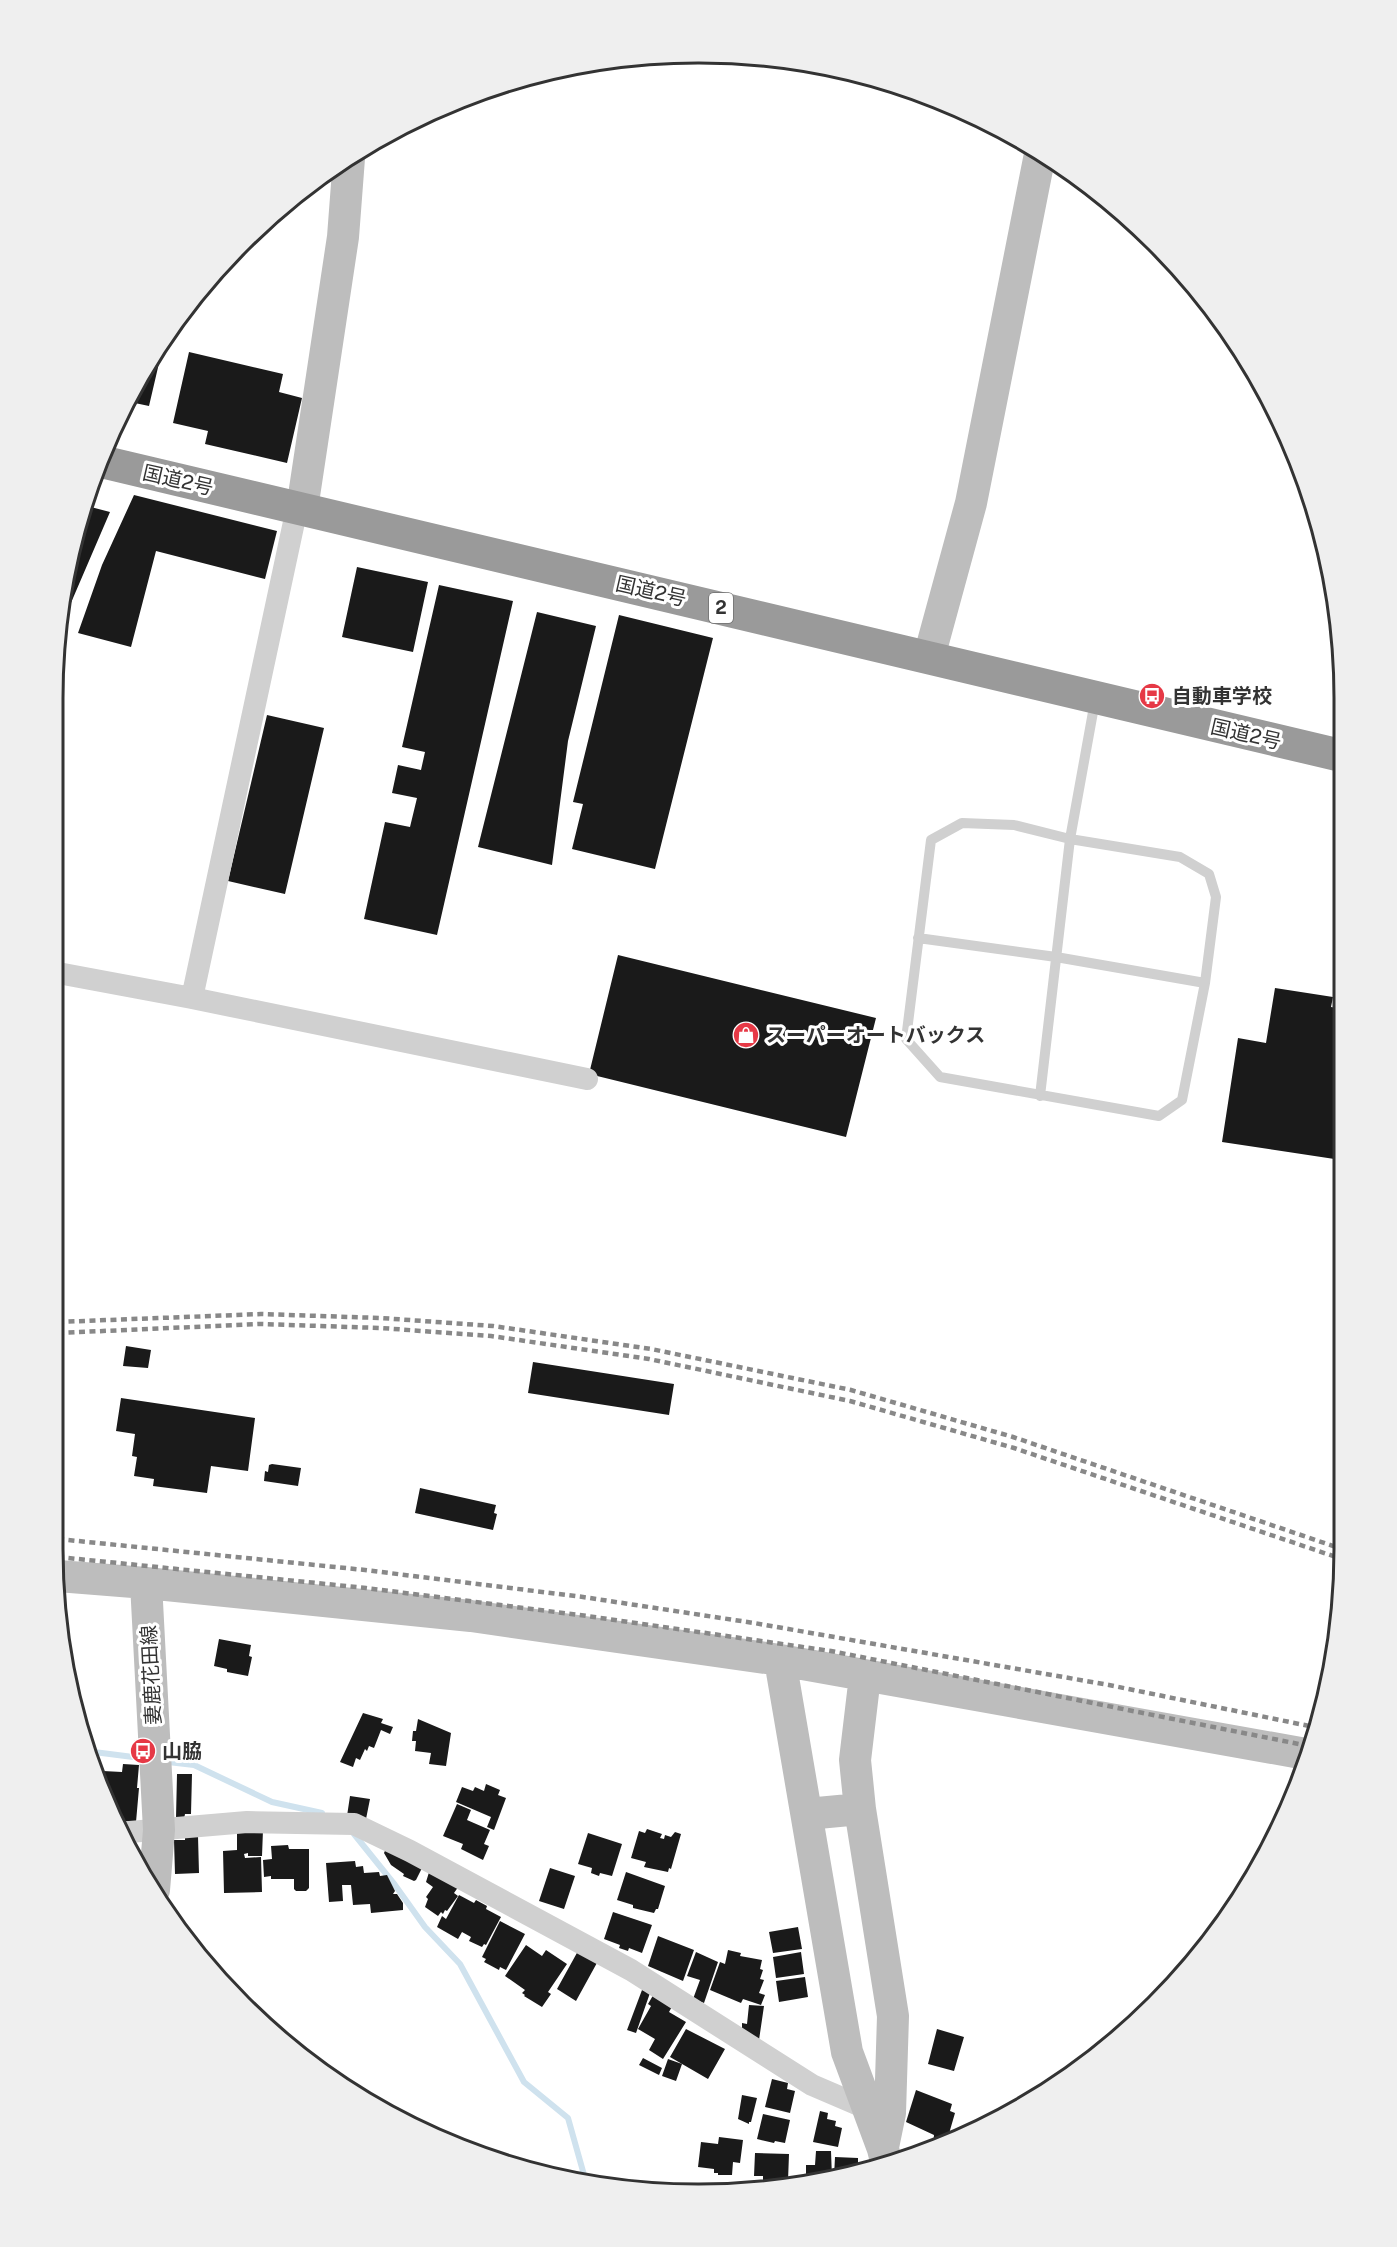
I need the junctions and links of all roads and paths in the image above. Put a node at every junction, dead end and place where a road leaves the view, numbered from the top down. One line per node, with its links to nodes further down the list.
1 (1038, 162): 5 (street)
2 (348, 168): 4 (street)
3 (108, 463): 4 (highway, 国道2号 / 2)
4 (299, 508): 5 (highway, 国道2号 / 2); 13 (street)
5 (929, 657): 6 (highway, 国道2号 / 2)
6 (1096, 698): 7 (highway, 国道2号 / 2); 8 (lane)
7 (1334, 754)
8 (1070, 839): 9 (lane); 10 (lane); 12 (lane)
9 (918, 938): 10 (lane); 15 (lane)
10 (1056, 957): 12 (lane); 15 (lane)
11 (63, 975): 13 (street)
12 (1205, 983): 15 (lane)
13 (192, 998): 14 (street)
14 (587, 1079)
15 (1040, 1096)
16 (64, 1576): 17 (street)
17 (146, 1583): 18 (street); 23 (street, 妻鹿花田線)
18 (780, 1660): 19 (street); 22 (street)
19 (865, 1676): 20 (street); 21 (street)
20 (1300, 1753)
21 (860, 1809): 22 (street); 27 (street)
22 (807, 1814): 26 (street)
23 (159, 1830): 24 (street); 25 (street, 妻鹿花田線); 26 (street)
24 (130, 1832)
25 (155, 1878)
26 (868, 2109): 28 (street)
27 (887, 2155)
28 (884, 2156)

